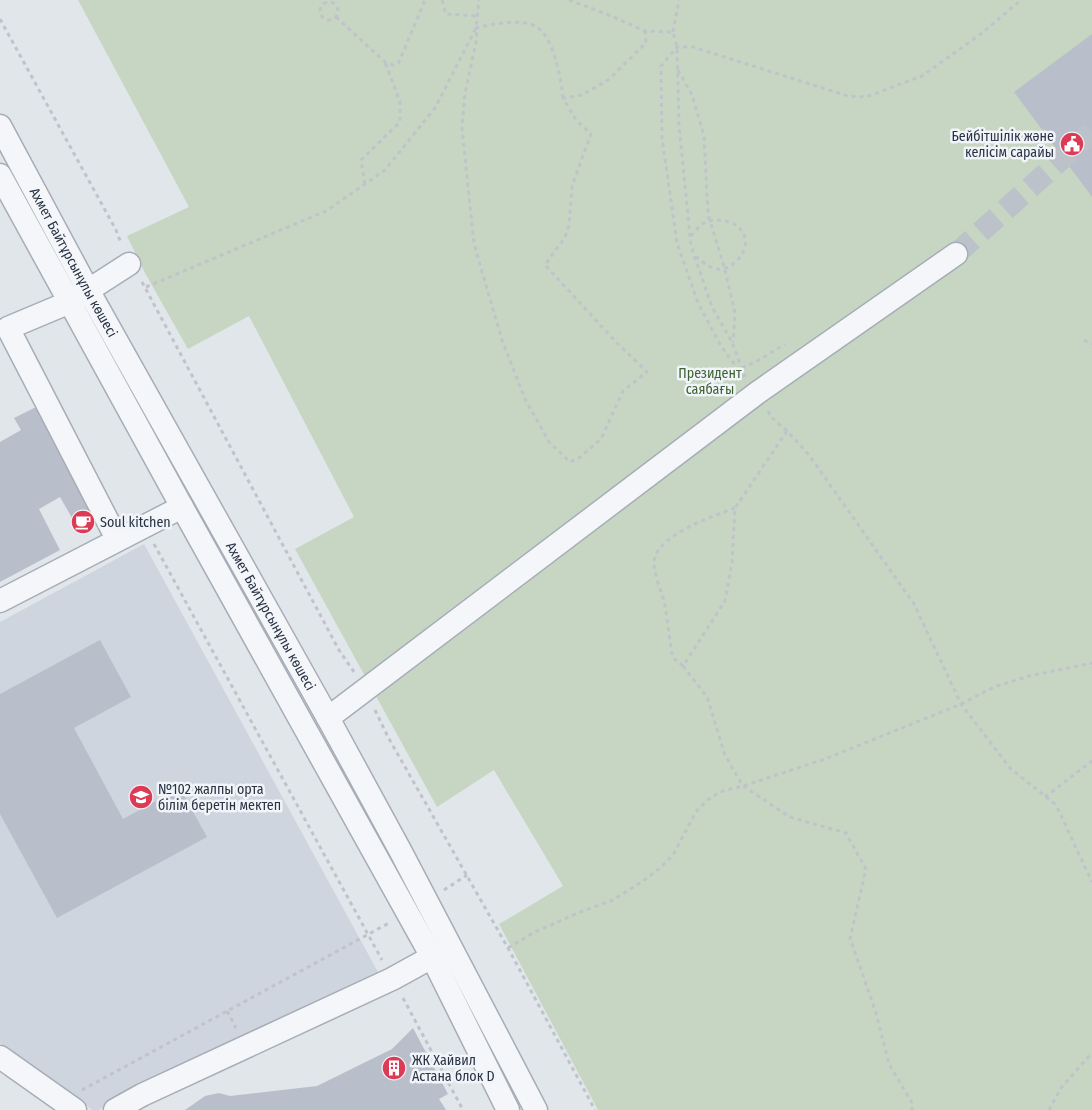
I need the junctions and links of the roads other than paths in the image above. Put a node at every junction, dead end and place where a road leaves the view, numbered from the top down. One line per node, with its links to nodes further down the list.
1 (0, 126): 5 (street, Ахмет Байтұрсынұлы көшесі)
2 (0, 175): 5 (street, Ахмет Байтұрсынұлы көшесі)
3 (956, 254): 9 (street)
4 (129, 264): 5 (street)
5 (79, 296): 6 (street, Ахмет Байтұрсынұлы көшесі); 7 (street); 9 (street, Ахмет Байтұрсынұлы көшесі)
6 (182, 507): 7 (street); 10 (street, Ахмет Байтұрсынұлы көшесі)
7 (117, 540): 8 (street)
8 (0, 601)
9 (328, 718): 16 (street, Ахмет Байтұрсынұлы көшесі)
10 (432, 957): 12 (street); 15 (street, Ахмет Байтұрсынұлы көшесі)
11 (0, 1057): 13 (street)
12 (146, 1103): 14 (street)
13 (68, 1105)
14 (115, 1110)
15 (508, 1110)
16 (536, 1110)

